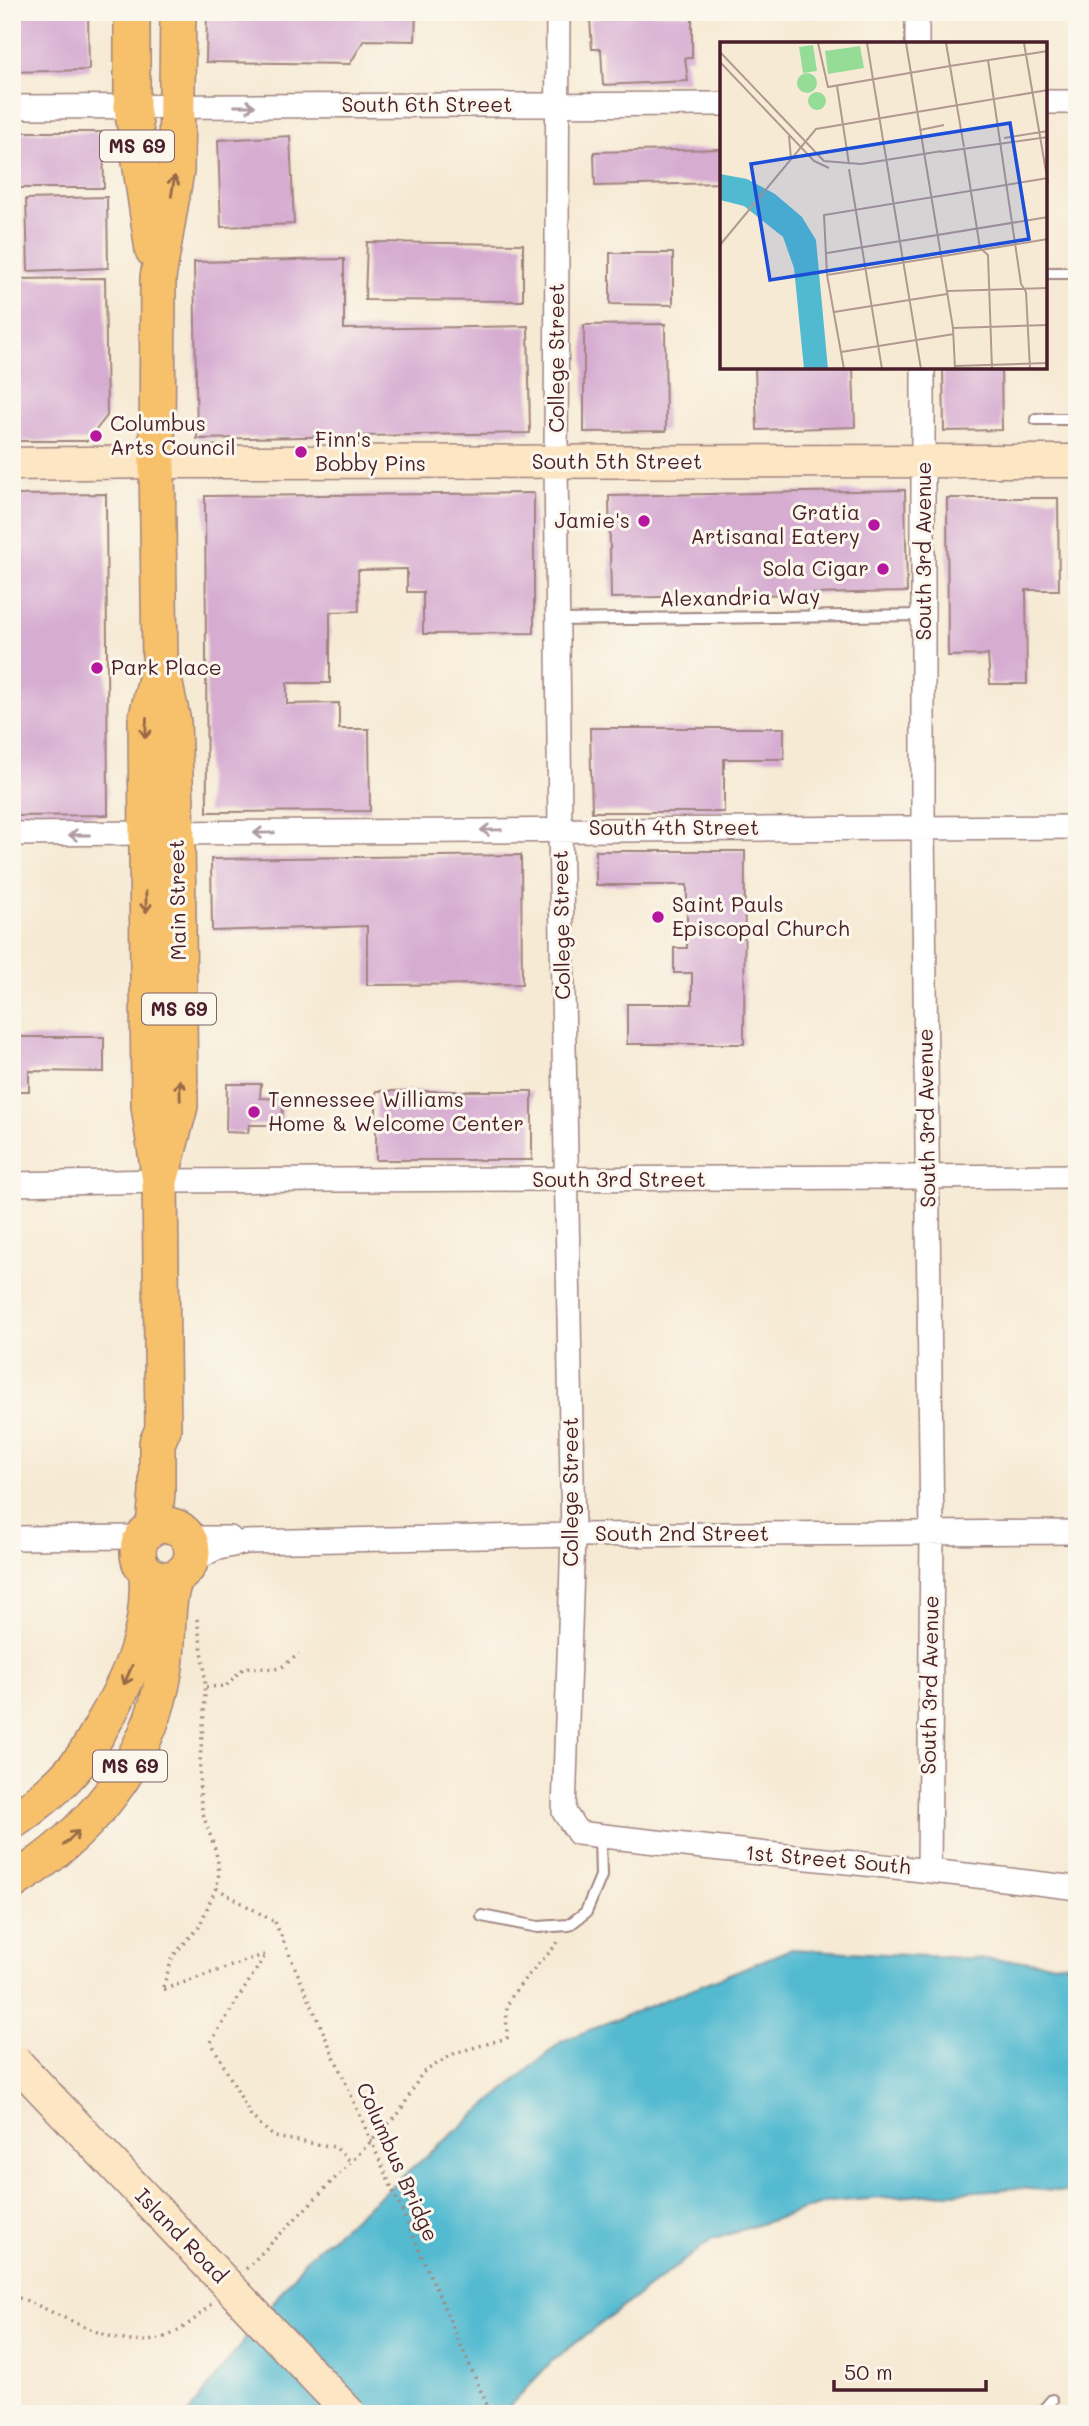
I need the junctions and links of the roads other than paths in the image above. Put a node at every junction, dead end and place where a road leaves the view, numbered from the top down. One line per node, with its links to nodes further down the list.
1 (132, 12): 12 (main road, Main Street / MS 69)
2 (178, 12): 10 (main road, Main Street / MS 69)
3 (558, 12): 9 (street, College Street)
4 (917, 12): 5 (street)
5 (918, 42)
6 (1047, 102): 7 (street)
7 (1077, 102)
8 (720, 104): 9 (street, South 6th Street)
9 (559, 105): 10 (street, South 6th Street, one-way to 9); 22 (street, College Street)
10 (176, 106): 12 (street, South 6th Street); 15 (main road, Main Street / MS 69, one-way to 10)
11 (12, 107): 12 (street, South 6th Street)
12 (132, 107): 15 (main road, Main Street / MS 69)
13 (1047, 273): 14 (lane)
14 (1077, 273)
15 (158, 278): 21 (main road, Main Street / MS 69)
16 (923, 369): 19 (street, South 3rd Avenue)
17 (1077, 414): 18 (lane)
18 (1036, 419)
19 (925, 460): 20 (street, South 5th Street); 22 (street, South 5th Street); 24 (street, South 3rd Avenue)
20 (1077, 461)
21 (157, 462): 22 (street, South 5th Street); 23 (street, South 5th Street); 30 (main road, Main Street / MS 69)
22 (556, 463): 25 (street, College Street)
23 (12, 464)
24 (924, 615): 25 (lane, Alexandria Way); 26 (street, South 3rd Avenue)
25 (558, 620): 28 (street, College Street)
26 (923, 827): 27 (street, South 4th Street); 28 (street, South 4th Street); 32 (street, South 3rd Avenue)
27 (1077, 827)
28 (559, 829): 30 (street, South 4th Street, one-way to 30); 33 (street, College Street)
29 (12, 834): 30 (street, South 4th Street, one-way to 29)
30 (161, 834): 34 (main road, Main Street / MS 69)
31 (1077, 1176): 32 (street, South 3rd Street)
32 (928, 1178): 33 (street, South 3rd Street); 37 (street, South 3rd Avenue)
33 (568, 1180): 34 (street, South 3rd Street); 38 (street, College Street)
34 (160, 1181): 35 (street, South 3rd Street); 40 (main road, Main Street / MS 69)
35 (12, 1184)
36 (1077, 1532): 37 (street, South 2nd Street)
37 (932, 1533): 38 (street, South 2nd Street); 43 (street, South 3rd Avenue)
38 (573, 1535): 40 (street, South 2nd Street); 42 (street, College Street)
39 (12, 1538): 40 (street)
40 (164, 1551): 41 (main road, Main Street / MS 69, one-way to 41); 44 (main road, Main Street / MS 69, one-way to 40)
41 (12, 1822)
42 (589, 1834): 43 (street, 1st Street South); 46 (lane)
43 (929, 1869): 45 (street, 1st Street South)
44 (14, 1883)
45 (1077, 1888)
46 (482, 1916)
47 (13, 2058): 49 (street, Island Road, bridge)
48 (1052, 2400): 50 (lane)
49 (350, 2414)
50 (1040, 2414)

